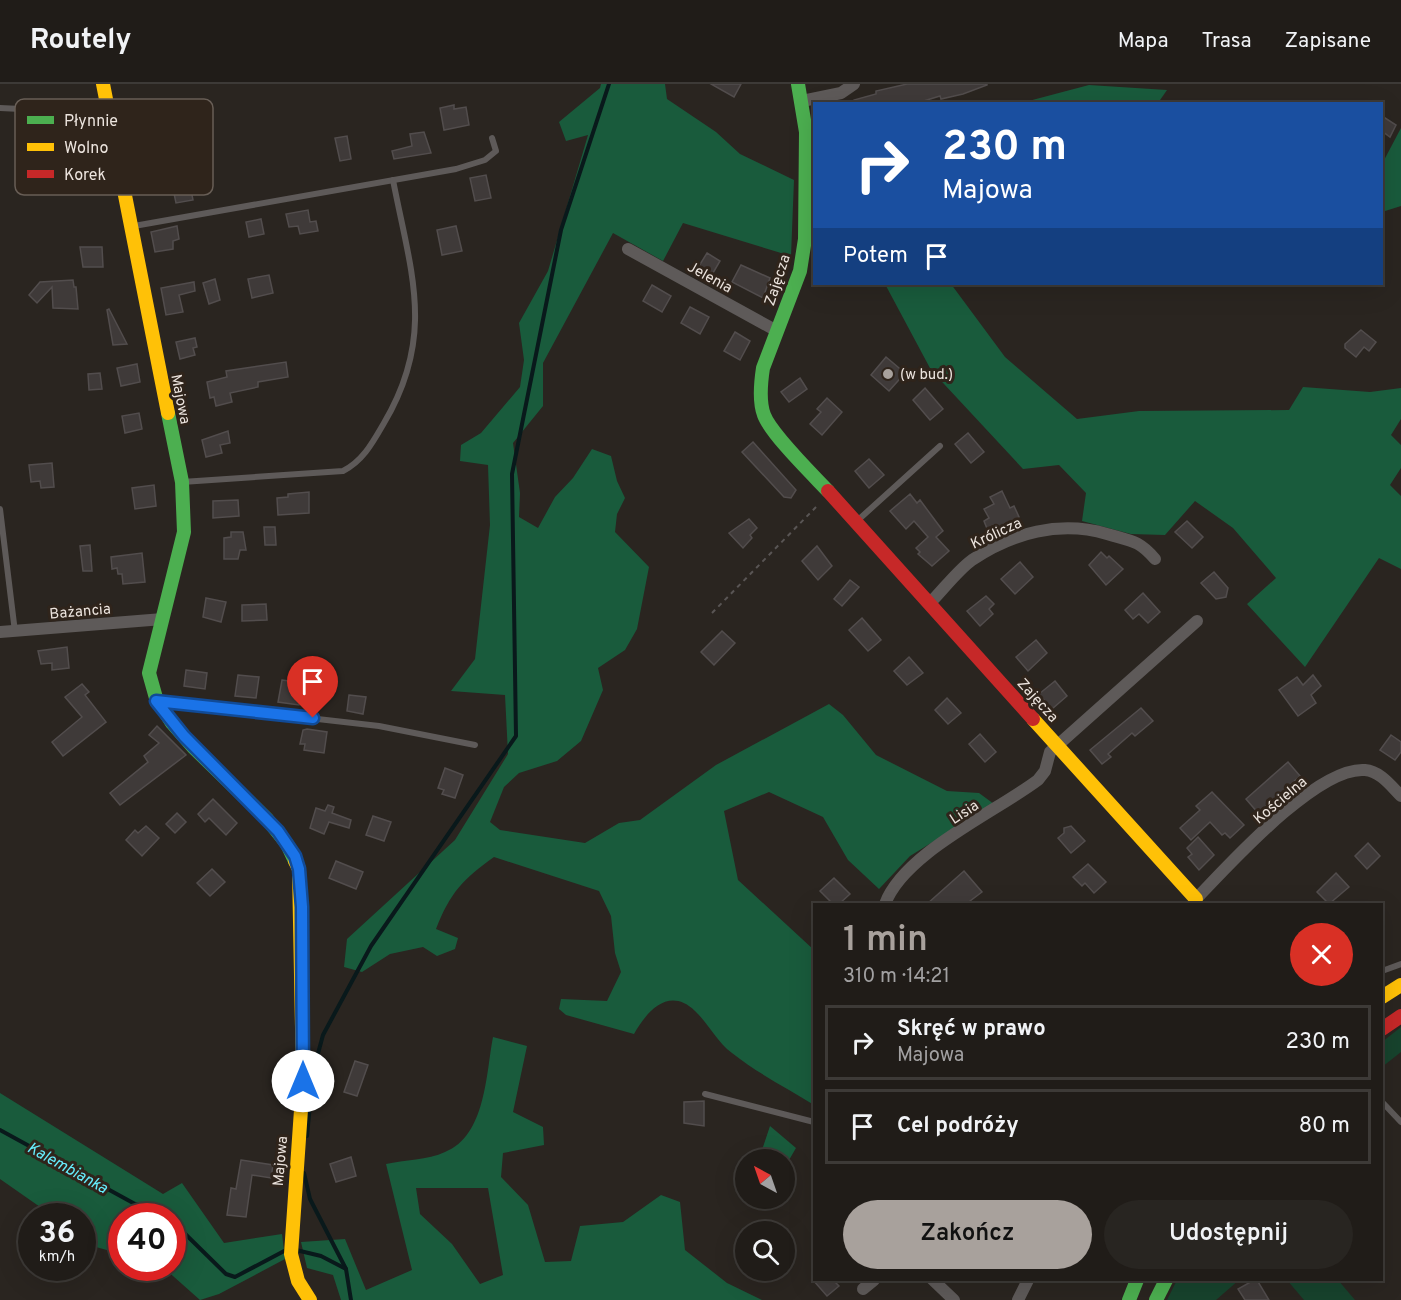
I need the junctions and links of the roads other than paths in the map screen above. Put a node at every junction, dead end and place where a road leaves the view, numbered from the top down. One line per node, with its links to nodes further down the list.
1 (103, 84): 4 (main road, Majowa)
2 (798, 84): 5 (main road, Zajęcza)
3 (854, 84): 5 (street)
4 (106, 99)
5 (802, 101): 13 (main road, Zajęcza)
6 (0, 108): 7 (lane)
7 (15, 109)
8 (492, 138): 9 (lane)
9 (393, 180): 11 (lane); 15 (lane)
10 (124, 195): 11 (main road, Majowa)
11 (130, 227): 15 (main road, Majowa)
12 (628, 249): 13 (street, Jelenia)
13 (777, 331): 17 (main road, Zajęcza)
14 (940, 446): 17 (lane)
15 (182, 482): 20 (main road, Majowa)
16 (0, 509): 23 (lane)
17 (857, 520): 19 (main road, Zajęcza)
18 (1155, 559): 19 (street, Królicza)
19 (930, 603): 26 (main road, Zajęcza)
20 (163, 619): 23 (street, Bażancia); 24 (main road, Majowa)
21 (1197, 621): 26 (street)
22 (0, 632): 23 (street, Bażancia)
23 (15, 633)
24 (156, 701): 25 (lane); 46 (main road, Majowa)
25 (475, 745)
26 (1057, 746): 28 (main road, Zajęcza); 29 (street, Lisia)
27 (1401, 796): 28 (street, Kościelna)
28 (1195, 902)
29 (885, 903)
30 (1401, 964): 31 (lane)
31 (1383, 971)
32 (1401, 985): 33 (main road)
33 (1383, 996)
34 (1401, 1016): 35 (main road)
35 (1383, 1028)
36 (705, 1094): 38 (lane)
37 (1384, 1104): 39 (lane)
38 (813, 1122)
39 (1401, 1122)
40 (873, 1281): 45 (street)
41 (934, 1281): 47 (street)
42 (1028, 1281): 48 (street)
43 (1137, 1281): 49 (main road)
44 (1166, 1281): 50 (main road)
45 (863, 1289)
46 (310, 1300)
47 (954, 1300)
48 (1018, 1300)
49 (1129, 1300)
50 (1156, 1300)

